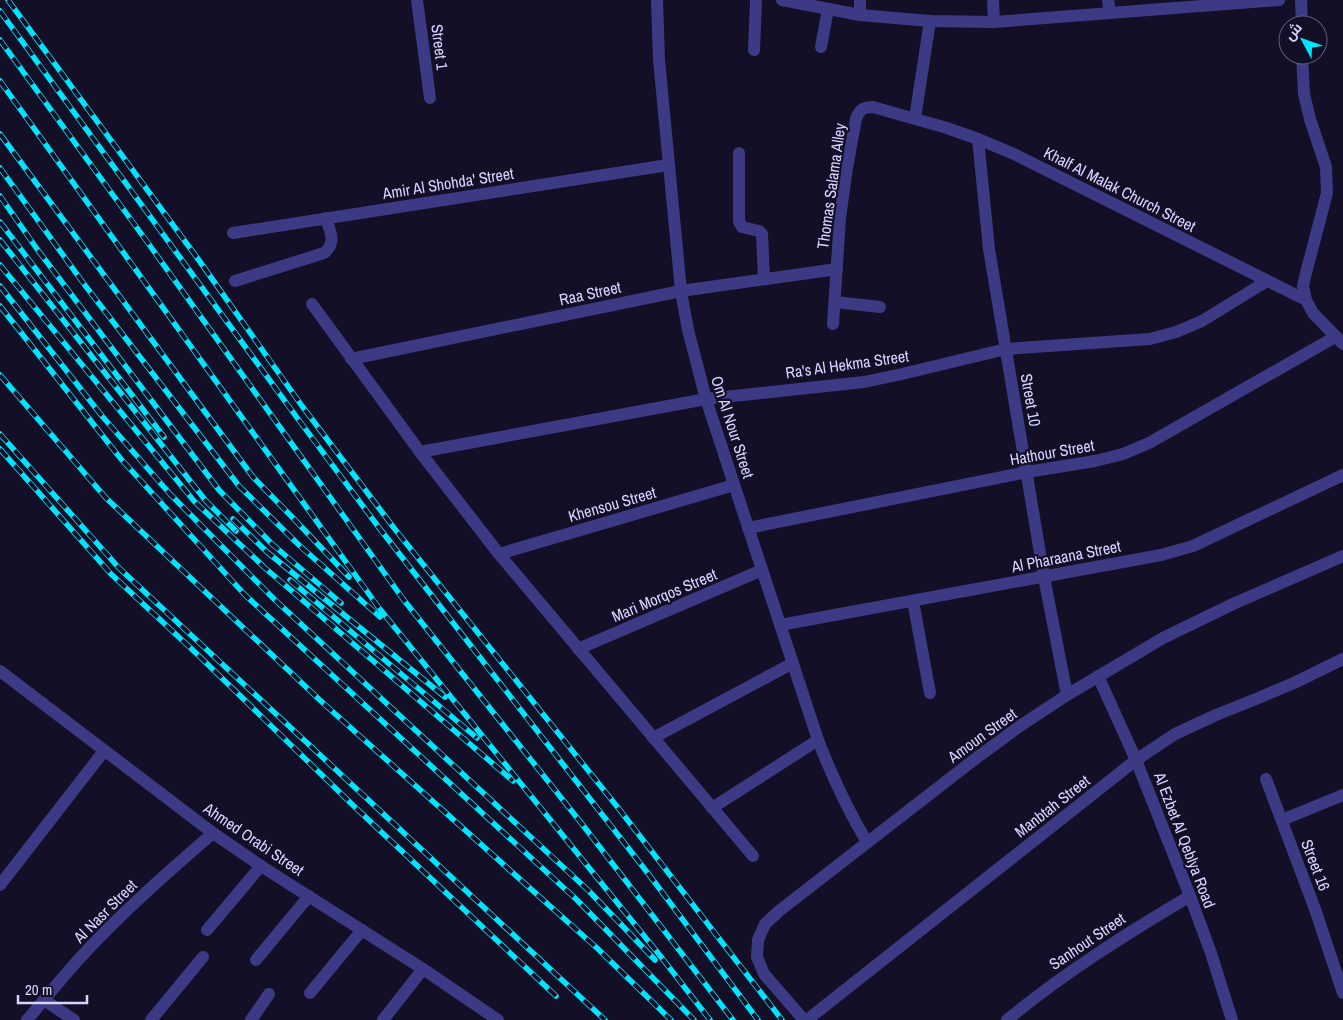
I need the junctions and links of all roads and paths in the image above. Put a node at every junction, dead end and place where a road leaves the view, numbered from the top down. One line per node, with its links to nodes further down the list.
1 (417, 0): 18 (street, Street 1)
2 (657, 0): 22 (street, Om Al Nour Street)
3 (756, 0): 16 (street)
4 (782, 0): 10 (street)
5 (860, 0): 11 (street)
6 (993, 0): 14 (street)
7 (1279, 0): 9 (street)
8 (1301, 0): 12 (street)
9 (1109, 6): 14 (street)
10 (828, 9): 11 (street); 15 (street)
11 (860, 15): 13 (street)
12 (1302, 15)
13 (930, 21): 14 (street); 19 (street)
14 (994, 22)
15 (821, 47)
16 (754, 50)
17 (1303, 65): 30 (street)
18 (430, 98)
19 (916, 118): 20 (street, Khalf Al Malak Church Street); 25 (street, Thomas Salama Alley)
20 (978, 139): 28 (street, Khalf Al Malak Church Street); 36 (street, Street 10)
21 (739, 153): 26 (street)
22 (668, 165): 23 (street, Amir Al Shohda' Street); 29 (street, Om Al Nour Street)
23 (326, 218): 24 (street, Amir Al Shohda' Street); 27 (street)
24 (234, 233)
25 (837, 269): 26 (street, Raa Street); 31 (street, Thomas Salama Alley)
26 (764, 279): 29 (street, Raa Street)
27 (235, 281)
28 (1267, 281): 30 (street, Khalf Al Malak Church Street); 36 (street, Ra's Al Hekma Street)
29 (681, 290): 37 (street, Raa Street); 38 (street, Om Al Nour Street)
30 (1306, 300): 35 (street)
31 (835, 302): 33 (street); 34 (street, Thomas Salama Alley)
32 (312, 304): 37 (street)
33 (880, 308)
34 (834, 324)
35 (1339, 340): 40 (street, Hathour Street)
36 (1006, 349): 38 (street, Ra's Al Hekma Street); 40 (street, Street 10)
37 (351, 359): 39 (street)
38 (706, 399): 39 (street, Ra's Al Hekma Street); 42 (street, Om Al Nour Street)
39 (420, 452): 44 (street)
40 (1027, 472): 43 (street, Hathour Street); 47 (street, Street 10)
41 (1343, 475): 47 (street, Al Pharaana Street)
42 (734, 485): 43 (street, Om Al Nour Street); 44 (street, Khensou Street)
43 (748, 528): 46 (street, Om Al Nour Street)
44 (499, 554): 50 (street)
45 (1343, 556): 54 (street, Amoun Street)
46 (762, 570): 49 (street, Om Al Nour Street); 50 (street, Mari Morqos Street)
47 (1044, 577): 48 (street, Al Pharaana Street); 56 (street, Street 10)
48 (913, 601): 49 (street, Al Pharaana Street); 55 (street)
49 (780, 625): 52 (street, Om Al Nour Street)
50 (578, 649): 57 (street)
51 (1343, 658): 60 (street, Manbtah Street)
52 (793, 662): 57 (street); 58 (street, Om Al Nour Street)
53 (0, 671): 59 (street, Ahmed Orabi Street)
54 (1098, 676): 56 (street, Amoun Street); 60 (street, Al Ezbet Al Qeblya Road)
55 (930, 694)
56 (1067, 695): 66 (street, Amoun Street)
57 (653, 738): 63 (street)
58 (818, 740): 63 (street); 66 (street, Om Al Nour Street)
59 (104, 751): 65 (street, Ahmed Orabi Street); 69 (street)
60 (1136, 760): 71 (street, Al Ezbet Al Qeblya Road); 87 (street, Manbtah Street)
61 (1266, 778): 64 (street, Street 16)
62 (1343, 795): 64 (street)
63 (712, 808): 67 (street)
64 (1282, 820): 78 (street, Street 16)
65 (213, 833): 68 (street, Ahmed Orabi Street); 80 (street, Al Nasr Street)
66 (867, 842): 87 (street, Amoun Street)
67 (753, 856)
68 (262, 866): 70 (street, Ahmed Orabi Street); 72 (street)
69 (0, 885)
70 (309, 896): 73 (street, Ahmed Orabi Street); 75 (street)
71 (1190, 896): 88 (street, Sanhout Street); 89 (street, Al Ezbet Al Qeblya Road)
72 (207, 930)
73 (362, 930): 76 (street, Ahmed Orabi Street); 77 (street)
74 (203, 958): 83 (street)
75 (256, 960)
76 (423, 969): 85 (street); 86 (street, Ahmed Orabi Street)
77 (310, 993)
78 (1343, 993)
79 (269, 994): 84 (street)
80 (44, 1000): 81 (street, Al Nasr Street); 82 (street)
81 (27, 1020)
82 (74, 1020)
83 (151, 1020)
84 (251, 1020)
85 (383, 1020)
86 (498, 1020)
87 (806, 1020)
88 (1006, 1020)
89 (1232, 1020)

